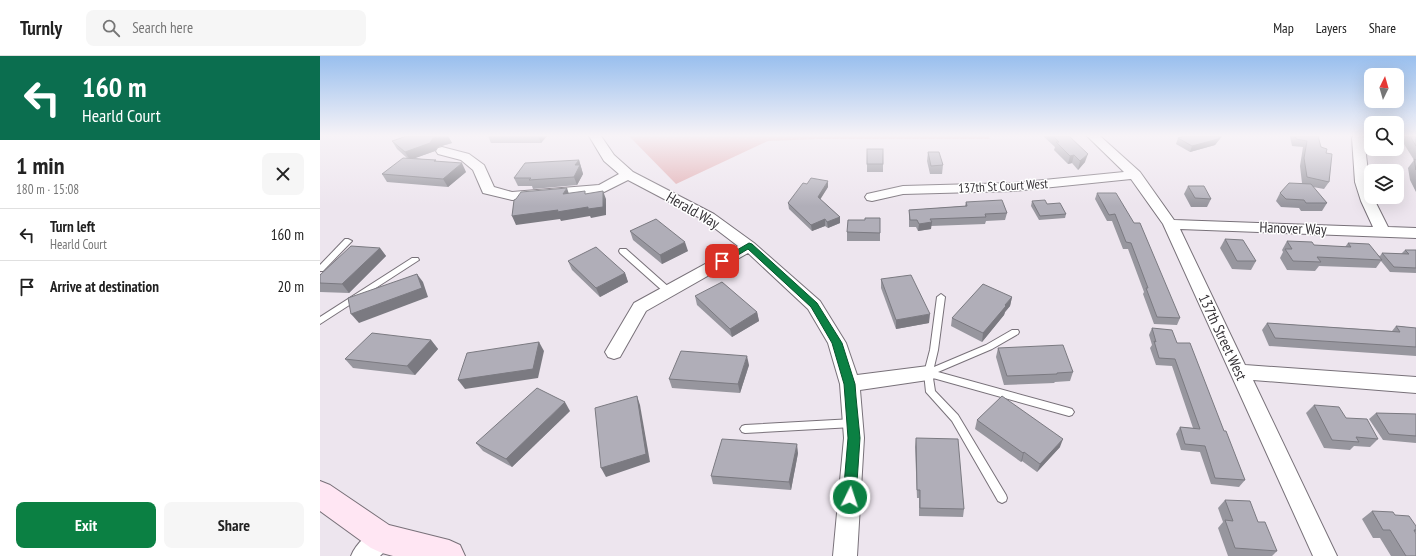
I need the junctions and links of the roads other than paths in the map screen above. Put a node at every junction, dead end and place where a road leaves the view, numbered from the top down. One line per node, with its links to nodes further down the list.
1 (468, 159): 5 (street)
2 (610, 159): 5 (street, Herald Way)
3 (1120, 159): 6 (street, 137th Street West)
4 (1361, 159): 9 (street)
5 (628, 175): 12 (street, Herald Way)
6 (1135, 175): 7 (street, 137th St Court West); 8 (street, 137th Street West)
7 (872, 197)
8 (1170, 224): 9 (street, Hanover Way); 21 (street, 137th Street West)
9 (1382, 231): 10 (street, Hanover Way)
10 (1416, 233)
11 (348, 242): 15 (lane)
12 (749, 246): 16 (street); 23 (street, Herald Way)
13 (623, 251): 16 (lane)
14 (414, 260): 18 (lane)
15 (320, 269)
16 (668, 291): 20 (street)
17 (941, 297): 22 (lane)
18 (320, 321)
19 (1015, 332): 22 (lane)
20 (614, 352)
21 (1239, 372): 24 (street); 33 (street, 137th Street West)
22 (928, 373): 23 (street); 25 (lane); 29 (lane)
23 (850, 384): 26 (street, Herald Way)
24 (1416, 385)
25 (1069, 412)
26 (853, 422): 27 (lane); 32 (street, Herald Way)
27 (745, 429)
28 (320, 494): 30 (street)
29 (1002, 498)
30 (372, 547): 31 (street)
31 (449, 556)
32 (845, 556)
33 (1325, 556)

